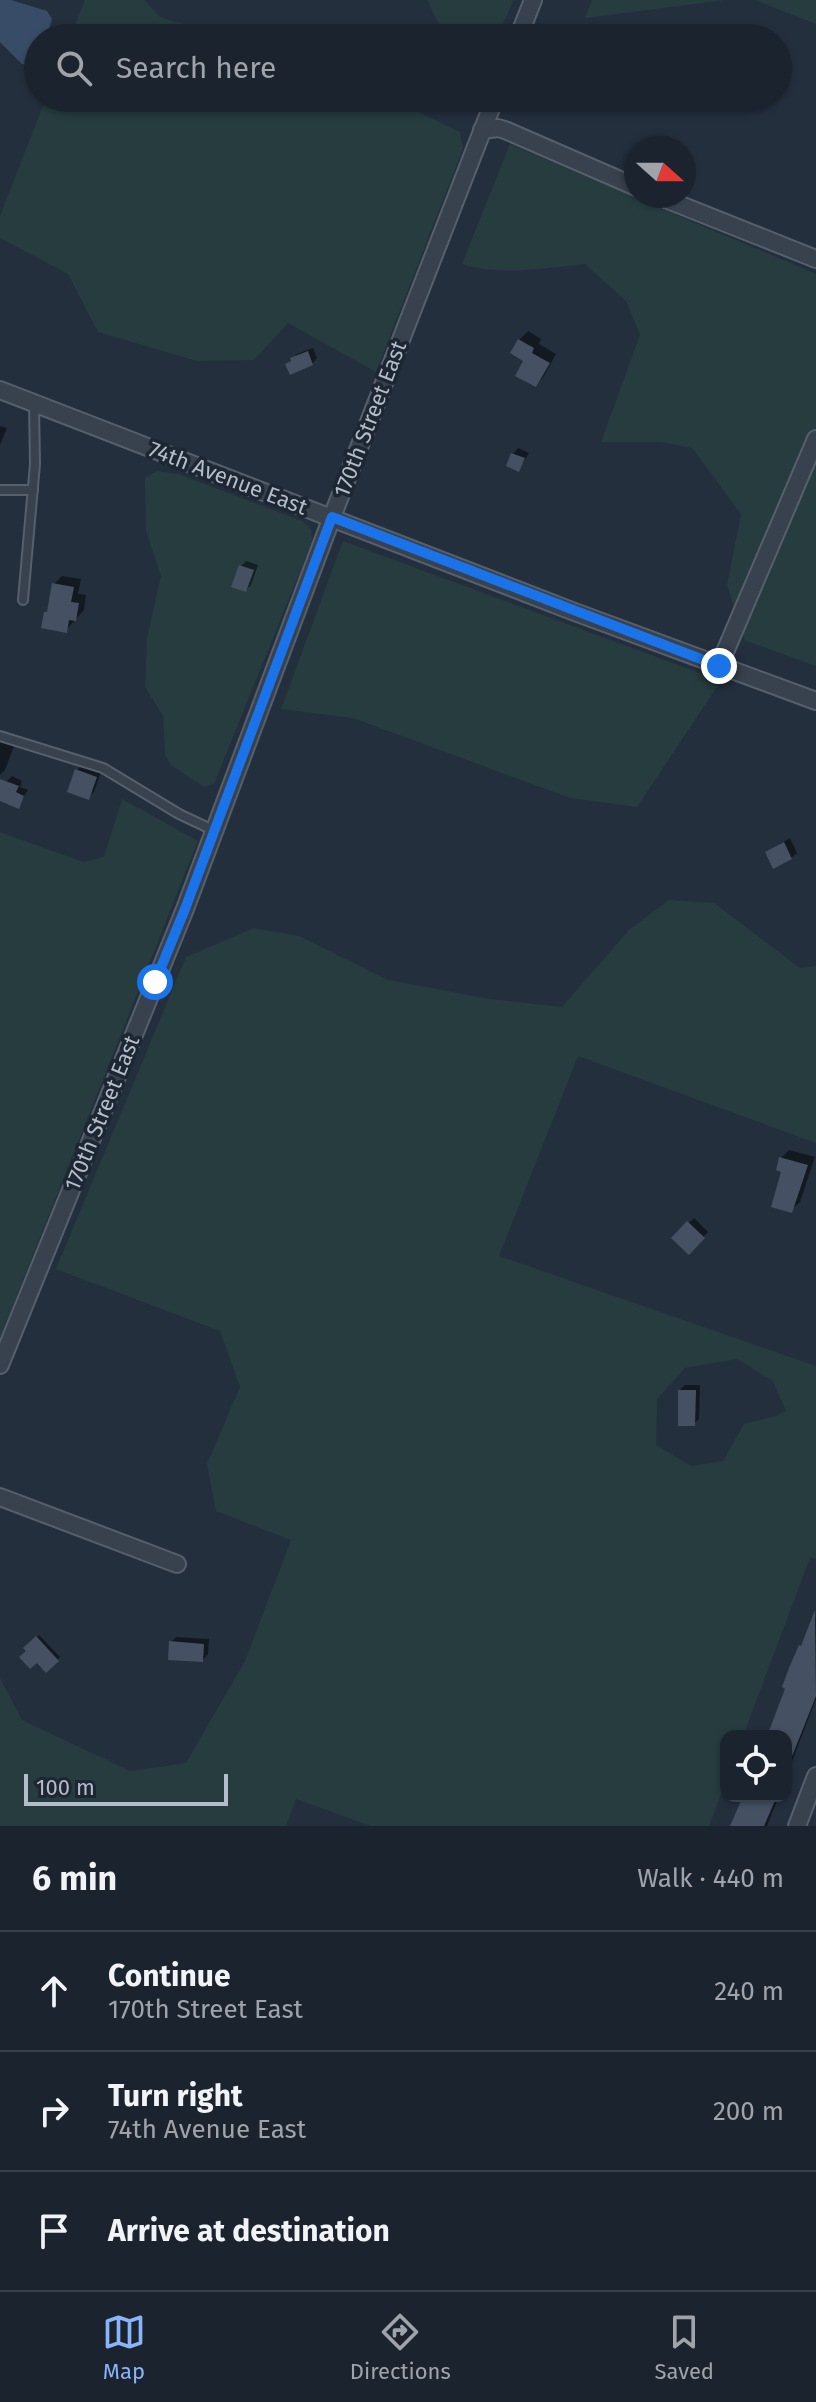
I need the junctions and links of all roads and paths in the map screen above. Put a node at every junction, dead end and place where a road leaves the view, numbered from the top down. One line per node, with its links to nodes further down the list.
1 (533, 0): 2 (street)
2 (524, 24)
3 (489, 112): 4 (street, 170th Street East)
4 (482, 130): 5 (street); 13 (street, 170th Street East)
5 (624, 182)
6 (688, 208): 7 (street)
7 (816, 259)
8 (0, 390): 9 (street, 74th Avenue East)
9 (34, 403): 12 (lane); 13 (street, 74th Avenue East)
10 (816, 439): 15 (street)
11 (0, 490): 12 (lane)
12 (33, 490): 14 (lane)
13 (332, 517): 15 (street, 74th Avenue East); 18 (street, 170th Street East)
14 (23, 600)
15 (719, 666): 16 (street, 74th Avenue East)
16 (816, 701)
17 (0, 736): 18 (lane)
18 (213, 830): 19 (street, 170th Street East)
19 (0, 1365)
20 (0, 1497): 21 (street)
21 (177, 1564)
22 (816, 1776): 23 (street)
23 (797, 1826)

